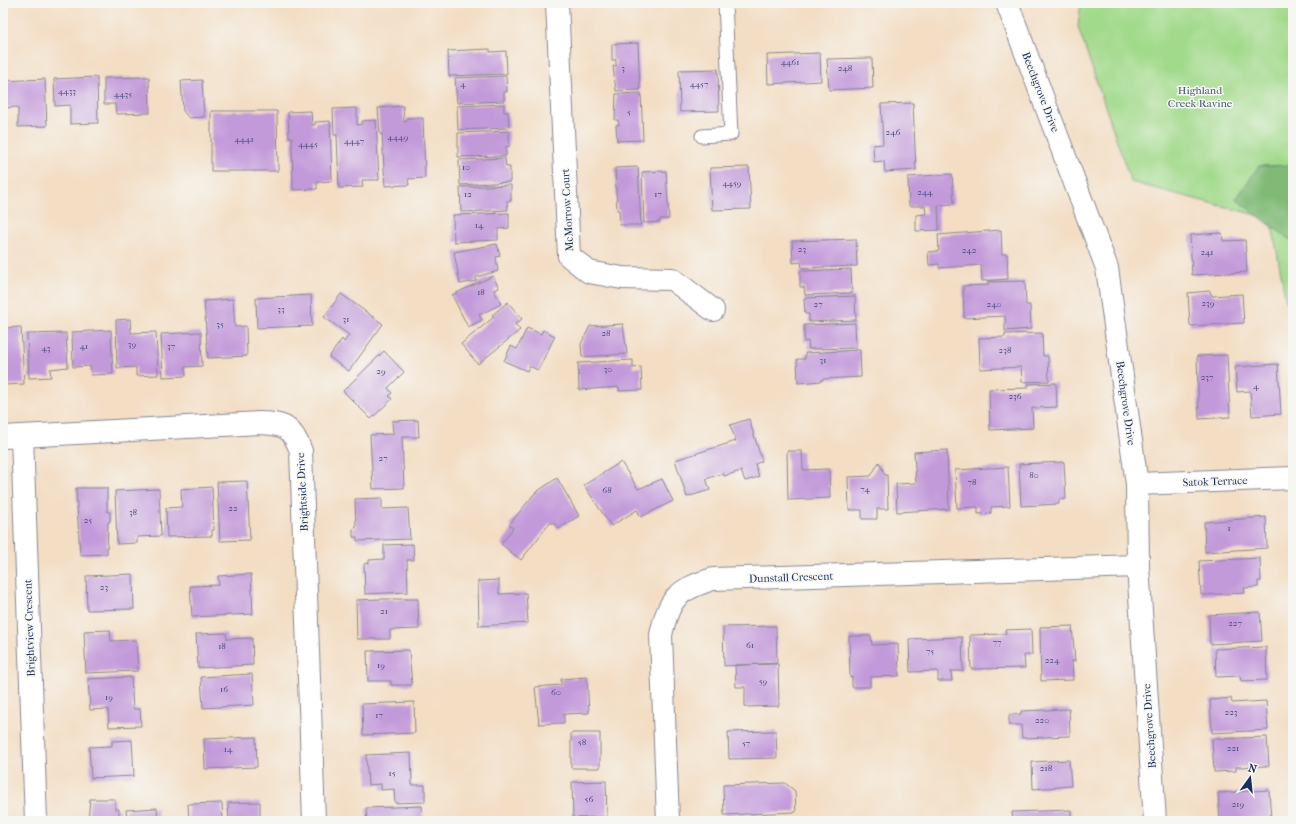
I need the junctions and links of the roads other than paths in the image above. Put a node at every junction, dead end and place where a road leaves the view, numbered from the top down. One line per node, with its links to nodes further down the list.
1 (558, 3): 5 (street, McMorrow Court)
2 (725, 3): 4 (lane)
3 (1007, 3): 8 (street, Beechgrove Drive)
4 (702, 136)
5 (713, 310)
6 (12, 436): 10 (street, Brightview Crescent); 11 (street, Brightside Drive)
7 (1293, 478): 8 (street, Satok Terrace)
8 (1137, 484): 9 (street, Beechgrove Drive)
9 (1138, 566): 12 (street, Dunstall Crescent); 13 (street, Beechgrove Drive)
10 (36, 821)
11 (314, 821)
12 (668, 821)
13 (1155, 821)

